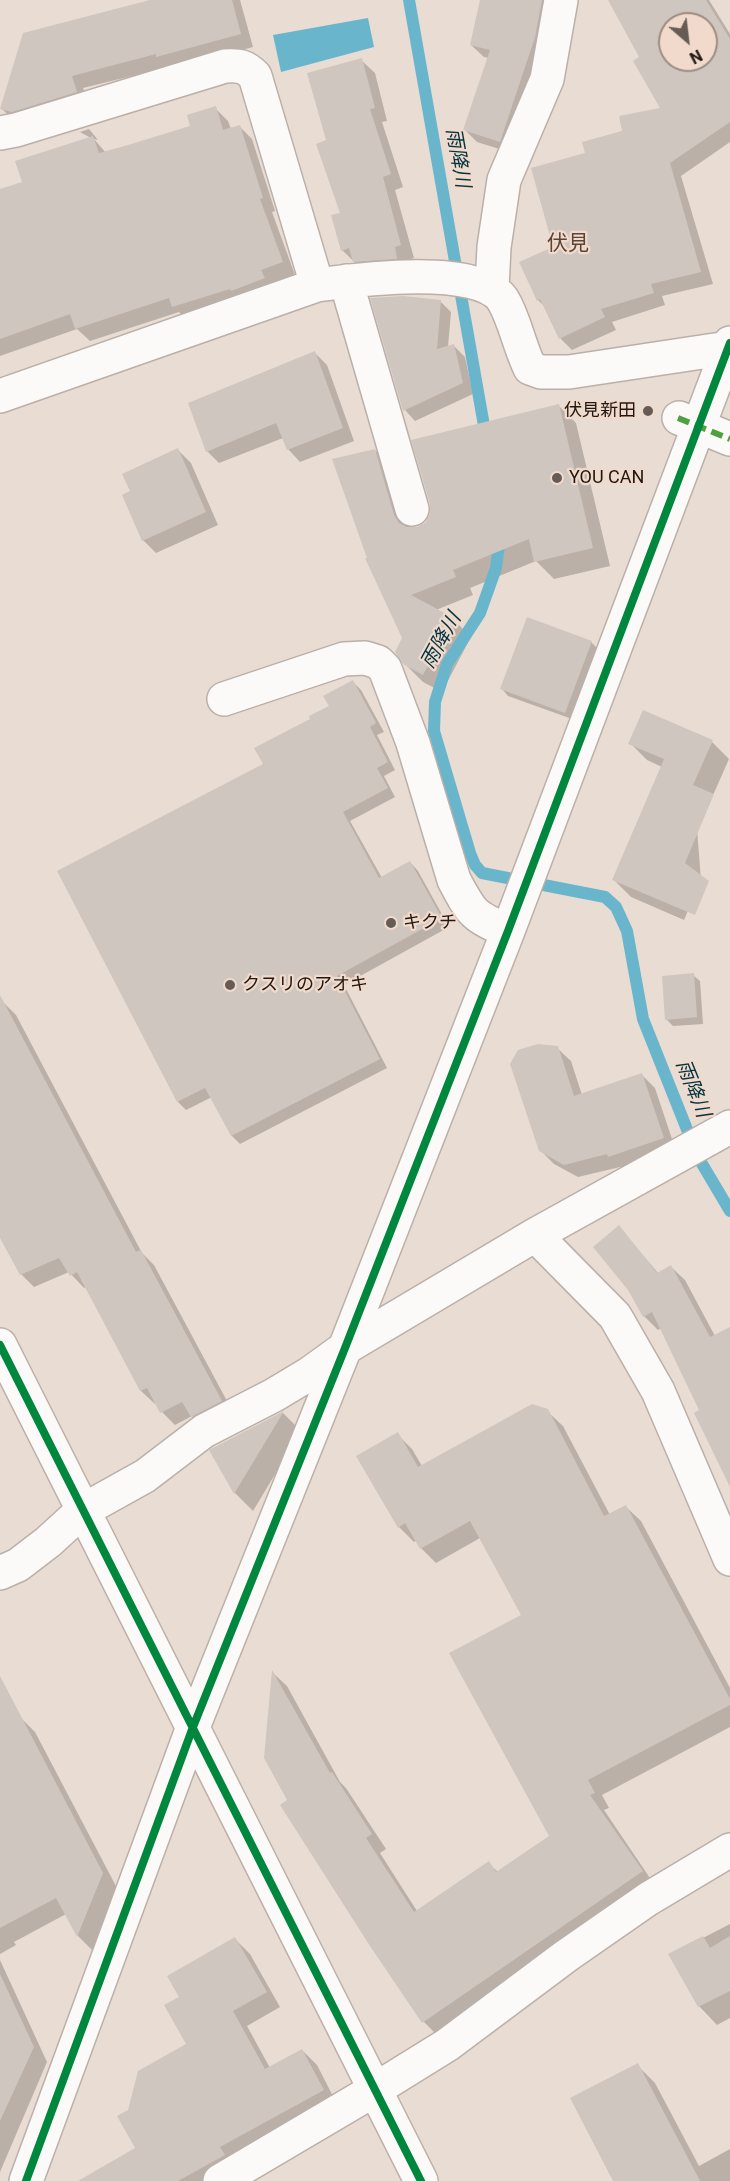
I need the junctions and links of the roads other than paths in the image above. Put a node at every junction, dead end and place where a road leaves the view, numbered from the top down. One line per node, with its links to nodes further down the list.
1 (561, 0): 4 (street)
2 (0, 133): 3 (street)
3 (331, 283): 4 (street); 6 (street); 9 (street)
4 (492, 290): 5 (street)
5 (729, 345): 11 (street)
6 (0, 396)
7 (678, 418): 8 (street)
8 (730, 439)
9 (412, 509)
10 (224, 699): 11 (street)
11 (508, 931): 15 (street)
12 (730, 1127): 13 (street)
13 (535, 1235): 15 (street); 17 (street)
14 (0, 1345): 16 (street)
15 (345, 1348): 16 (street); 19 (street)
16 (82, 1511): 18 (street); 19 (street)
17 (730, 1559)
18 (0, 1573)
19 (193, 1727): 21 (street); 23 (street)
20 (730, 1850): 21 (street)
21 (376, 2090): 22 (street); 24 (street)
22 (238, 2177)
23 (26, 2181)
24 (421, 2181)

